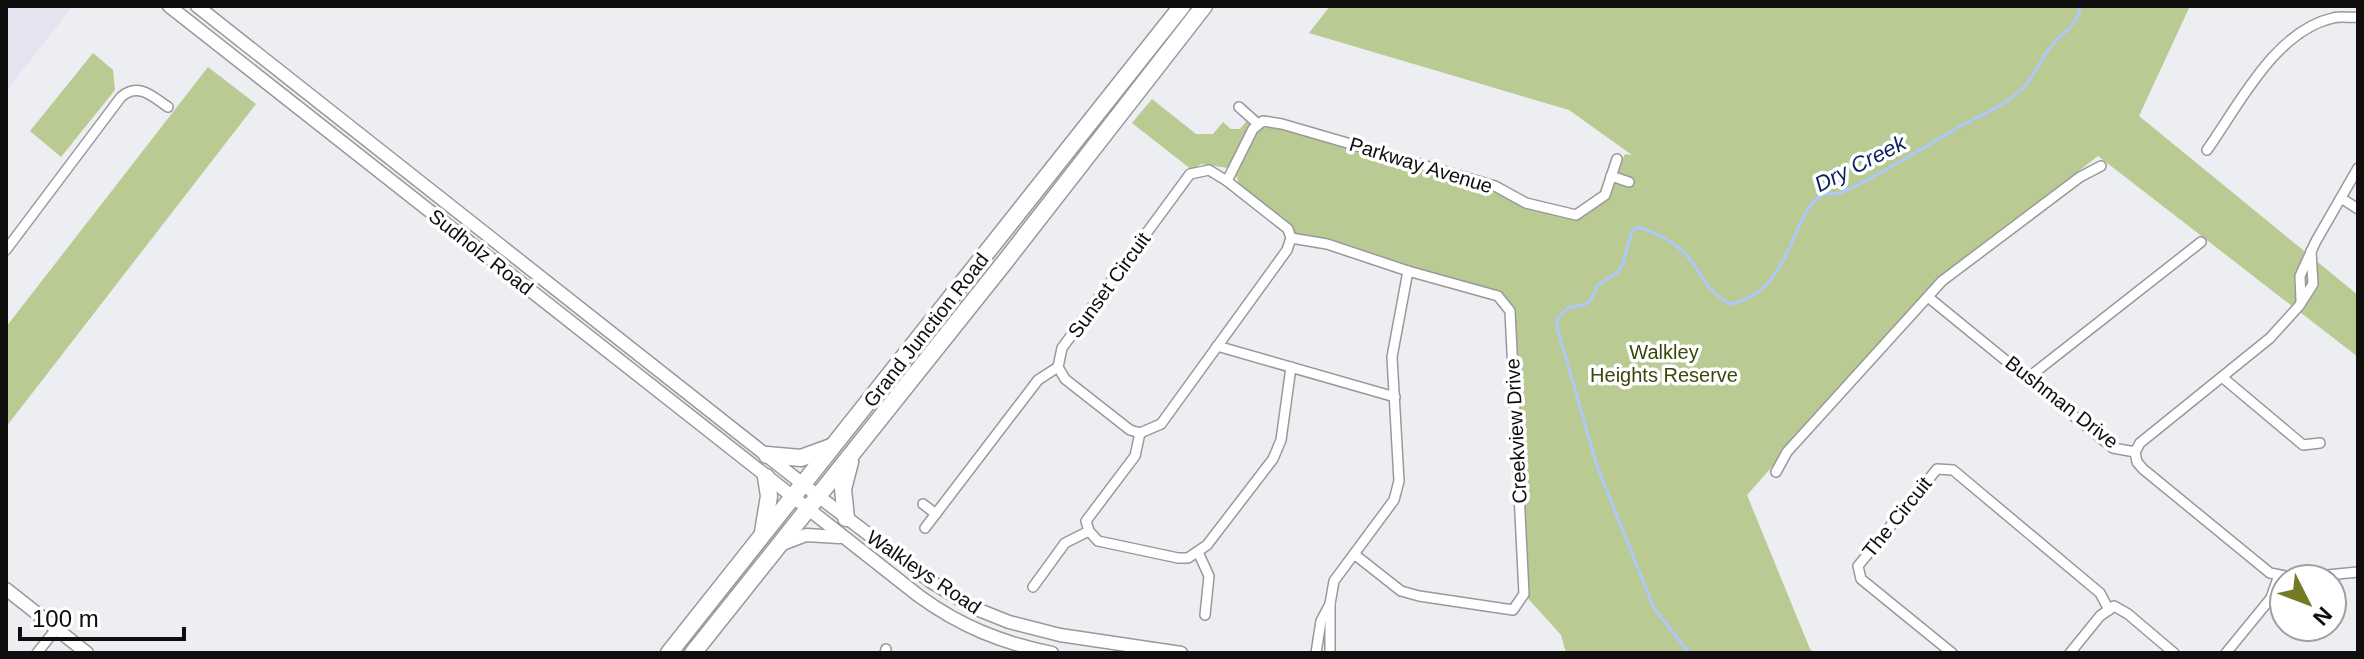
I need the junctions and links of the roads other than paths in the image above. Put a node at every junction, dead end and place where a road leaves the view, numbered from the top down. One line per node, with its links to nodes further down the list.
1 (169, 6): 36 (main road, Sudholz Road)
2 (197, 6): 34 (main road, Sudholz Road)
3 (1182, 6): 31 (highway, Grand Junction Road)
4 (1204, 6): 33 (highway, Grand Junction Road)
5 (2358, 17): 9 (street)
6 (168, 107): 20 (street)
7 (1239, 107): 8 (street)
8 (1258, 124): 13 (street, Parkway Avenue); 14 (street)
9 (2207, 150)
10 (1617, 159): 13 (street, Parkway Avenue)
11 (2101, 166): 22 (street)
12 (2358, 168): 16 (street)
13 (1611, 176): 15 (street)
14 (1227, 181): 18 (street, Sunset Circuit); 24 (street, Sunset Circuit)
15 (1629, 182)
16 (2341, 198): 17 (street); 27 (street)
17 (2358, 209)
18 (1291, 238): 21 (street, Creekview Drive); 23 (street)
19 (2201, 242): 26 (street)
20 (6, 250)
21 (1408, 271): 28 (street); 48 (street, Creekview Drive)
22 (1928, 297): 26 (street, Bushman Drive); 35 (street)
23 (1217, 346): 25 (street); 29 (street)
24 (1058, 367): 29 (street); 40 (street)
25 (1291, 367): 28 (street); 47 (street)
26 (2029, 377): 32 (street, Bushman Drive)
27 (2222, 377): 30 (street); 32 (street)
28 (1395, 397): 48 (street)
29 (1140, 433): 43 (street)
30 (2320, 443)
31 (836, 444): 34 (highway); 37 (highway, Grand Junction Road)
32 (2135, 452): 49 (street, Bushman Drive)
33 (852, 453): 38 (highway, Grand Junction Road); 41 (highway)
34 (767, 455): 37 (main road, Sudholz Road)
35 (1776, 472)
36 (766, 477): 37 (main road, Sudholz Road); 45 (highway)
37 (798, 491): 38 (main road, Walkleys Road); 45 (highway, Grand Junction Road)
38 (812, 503): 41 (main road, Walkleys Road); 44 (main road, Walkleys Road); 46 (highway, Grand Junction Road)
39 (923, 504): 40 (street)
40 (936, 514): 42 (street)
41 (846, 518): 62 (main road, Walkleys Road)
42 (925, 528)
43 (1089, 531): 47 (street); 50 (street)
44 (842, 537): 46 (main road); 61 (main road, Walkleys Road)
45 (762, 538): 59 (highway, Grand Junction Road)
46 (777, 546): 60 (highway, Grand Junction Road)
47 (1198, 552): 55 (street)
48 (1354, 554): 53 (street)
49 (2268, 572)
50 (1033, 587)
51 (6, 589): 56 (main road)
52 (2268, 602): 68 (street)
53 (1330, 604): 63 (street); 64 (street)
54 (2109, 610): 65 (street, The Circuit); 66 (street); 67 (street)
55 (1205, 615)
56 (56, 629): 57 (street); 58 (main road)
57 (37, 653)
58 (87, 653)
59 (669, 653)
60 (693, 653)
61 (1052, 653)
62 (1181, 653)
63 (1316, 653)
64 (1330, 653)
65 (1952, 653)
66 (2070, 653)
67 (2174, 653)
68 (2226, 653)

